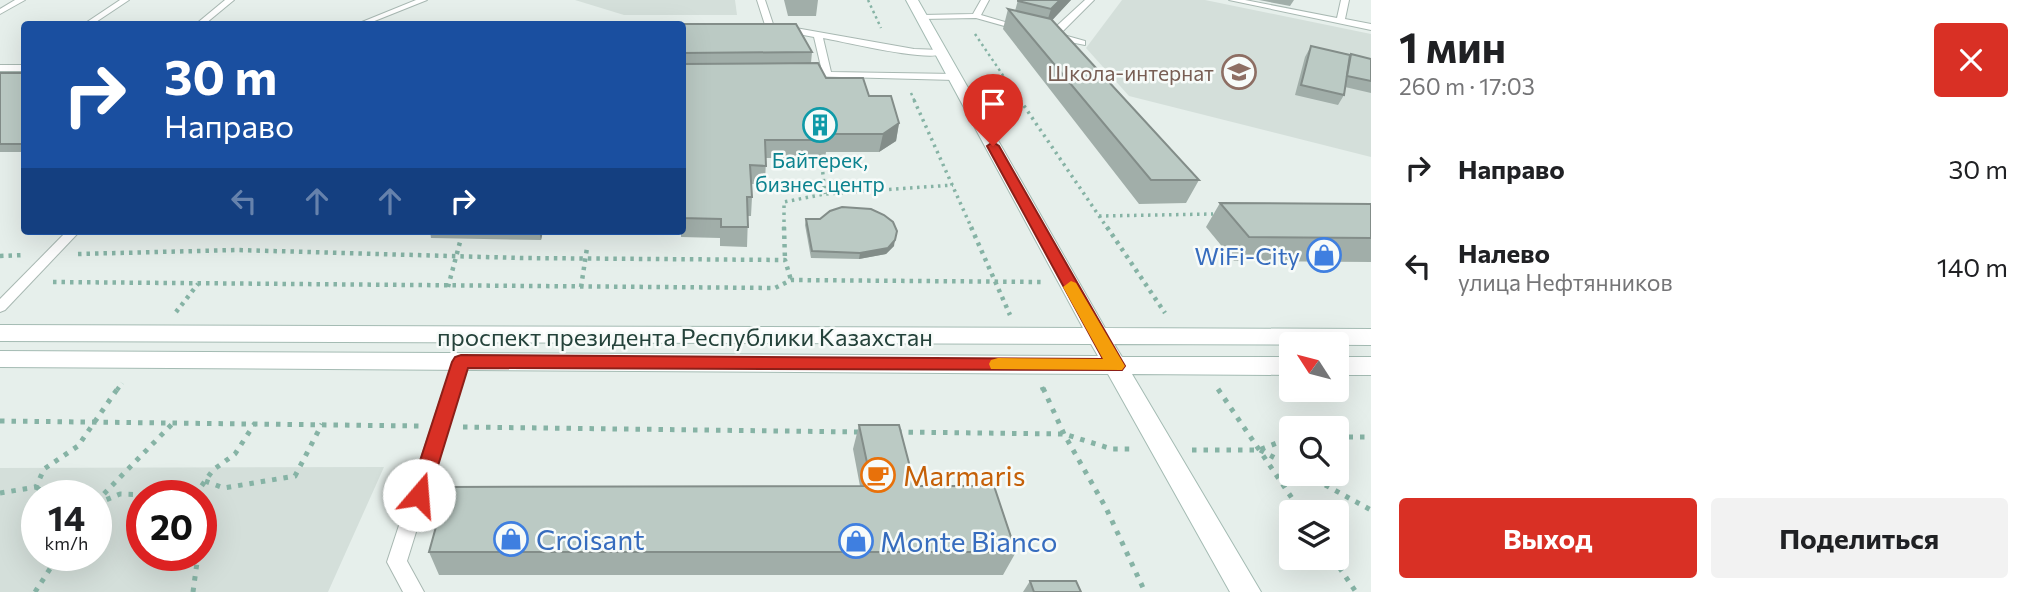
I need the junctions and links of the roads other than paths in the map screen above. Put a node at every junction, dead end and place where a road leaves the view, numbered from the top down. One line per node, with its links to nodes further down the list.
1 (21, 0): 11 (lane)
2 (125, 0): 14 (lane)
3 (230, 0): 15 (lane)
4 (423, 0): 16 (lane)
5 (761, 0): 19 (lane)
6 (912, 0): 13 (main road)
7 (985, 0): 12 (lane)
8 (1090, 0): 24 (lane)
9 (1233, 0): 17 (lane)
10 (1345, 0): 17 (lane)
11 (0, 12)
12 (976, 16): 13 (lane); 21 (lane)
13 (922, 17): 26 (main road)
14 (93, 21)
15 (204, 21)
16 (369, 21)
17 (1341, 21): 20 (lane)
18 (757, 26): 19 (lane)
19 (769, 26): 22 (lane)
20 (1371, 27)
21 (1032, 30)
22 (817, 33): 26 (lane); 30 (lane)
23 (1042, 33): 24 (lane)
24 (1053, 36): 25 (lane)
25 (1082, 43)
26 (942, 53): 31 (main road)
27 (0, 68): 28 (lane)
28 (21, 68)
29 (801, 74): 30 (lane)
30 (827, 74): 31 (lane)
31 (955, 77): 35 (main road)
32 (70, 235): 33 (lane)
33 (0, 307)
34 (0, 333): 35 (main road, проспект президента Республики Казахстан)
35 (1098, 336): 36 (main road, проспект президента Республики Казахстан); 39 (main road)
36 (1371, 337)
37 (0, 359): 38 (main road, проспект президента Республики Казахстан)
38 (461, 362): 39 (main road, проспект президента Республики Казахстан); 43 (lane)
39 (1116, 366): 40 (main road, проспект президента Республики Казахстан); 44 (main road)
40 (1279, 366)
41 (1349, 366): 42 (main road)
42 (1371, 366)
43 (414, 592)
44 (1246, 592)

